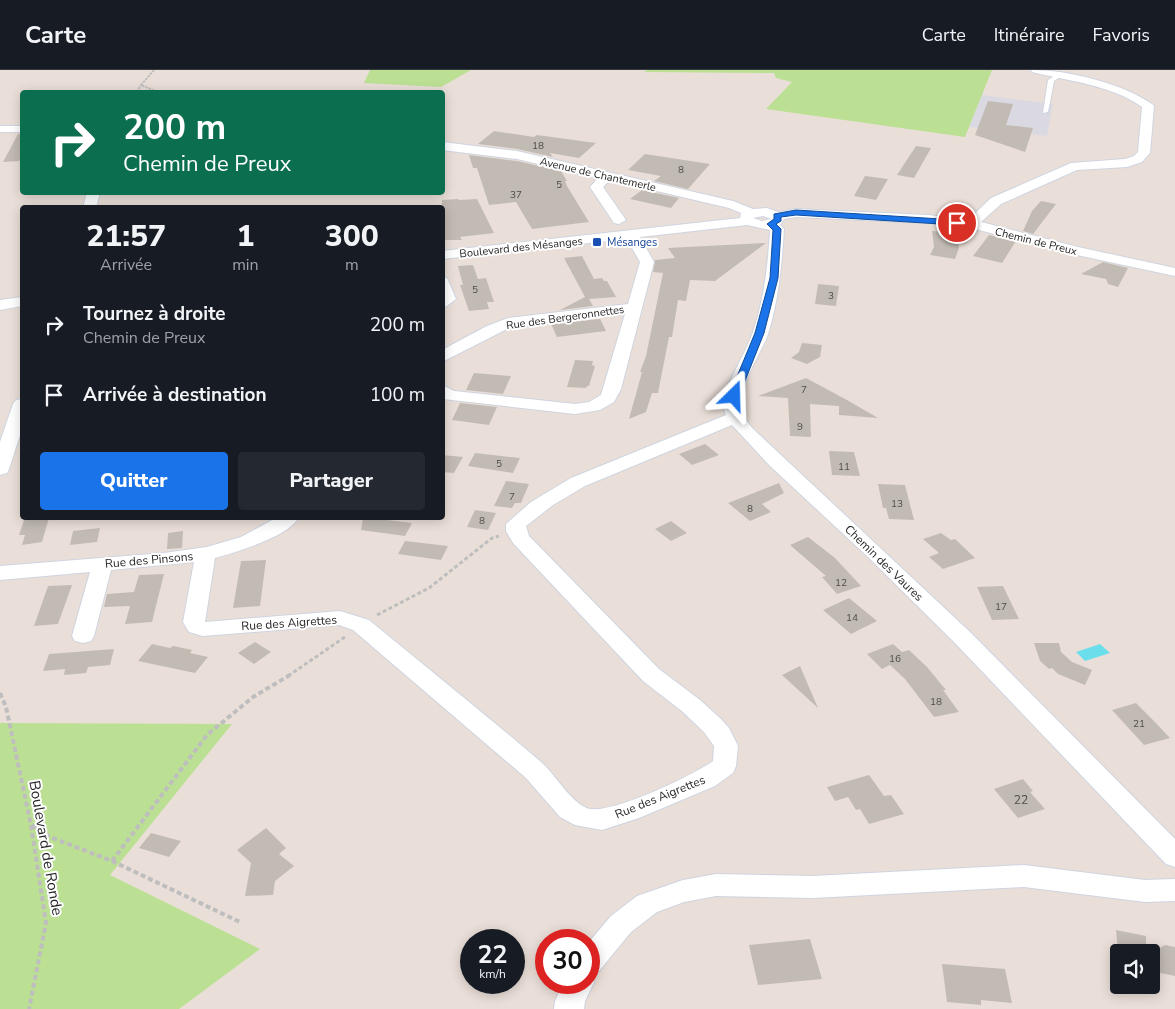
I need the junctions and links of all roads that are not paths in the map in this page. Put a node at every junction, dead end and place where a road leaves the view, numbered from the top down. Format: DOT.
graph roads {
  1 [pos="1036,70"];
  2 [pos="1058,76"];
  3 [pos="1045,112"];
  4 [pos="0,129"];
  5 [pos="20,129"];
  6 [pos="445,146"];
  7 [pos="607,176"];
  8 [pos="750,217"];
  9 [pos="619,220"];
  10 [pos="774,220"];
  11 [pos="971,224"];
  12 [pos="631,234"];
  13 [pos="445,255"];
  14 [pos="1175,272"];
  15 [pos="445,290"];
  16 [pos="445,301"];
  17 [pos="20,302"];
  18 [pos="0,305"];
  19 [pos="635,308"];
  20 [pos="445,355"];
  21 [pos="445,392"];
  22 [pos="20,410"];
  23 [pos="734,418"];
  24 [pos="0,469"];
  25 [pos="286,520"];
  26 [pos="205,555"];
  27 [pos="102,564"];
  28 [pos="0,573"];
  29 [pos="83,636"];
  30 [pos="1175,856"];
  31 [pos="1175,890"];
  32 [pos="600,949"];
  33 [pos="573,994"];
  34 [pos="569,1009"];
  1 -- 2 [label="street"];
  2 -- 3 [label="lane"];
  2 -- 11 [label="street"];
  4 -- 5 [label="street"];
  6 -- 7 [label="street, Avenue de Chantemerle"];
  7 -- 8 [label="street, Avenue de Chantemerle"];
  7 -- 9 [label="street"];
  8 -- 10 [label="street, Chemin de Preux"];
  8 -- 12 [label="street, Boulevard des Mésanges"];
  10 -- 11 [label="street, Chemin de Preux"];
  10 -- 23 [label="street"];
  11 -- 14 [label="street, Chemin de Preux"];
  12 -- 13 [label="street, Boulevard des Mésanges"];
  12 -- 19 [label="street, Rue des Bergeronnettes"];
  15 -- 16 [label="street"];
  17 -- 18 [label="street"];
  19 -- 20 [label="street, Rue des Bergeronnettes"];
  19 -- 21 [label="street, Rue des Bergeronnettes"];
  22 -- 24 [label="street"];
  23 -- 26 [label="street, Rue des Aigrettes"];
  23 -- 30 [label="street, Chemin des Vaures"];
  25 -- 26 [label="street, Rue des Pinsons"];
  26 -- 27 [label="street, Rue des Pinsons"];
  27 -- 28 [label="street, Rue des Pinsons"];
  27 -- 29 [label="street"];
  31 -- 32 [label="street"];
  33 -- 34 [label="street"];
}
